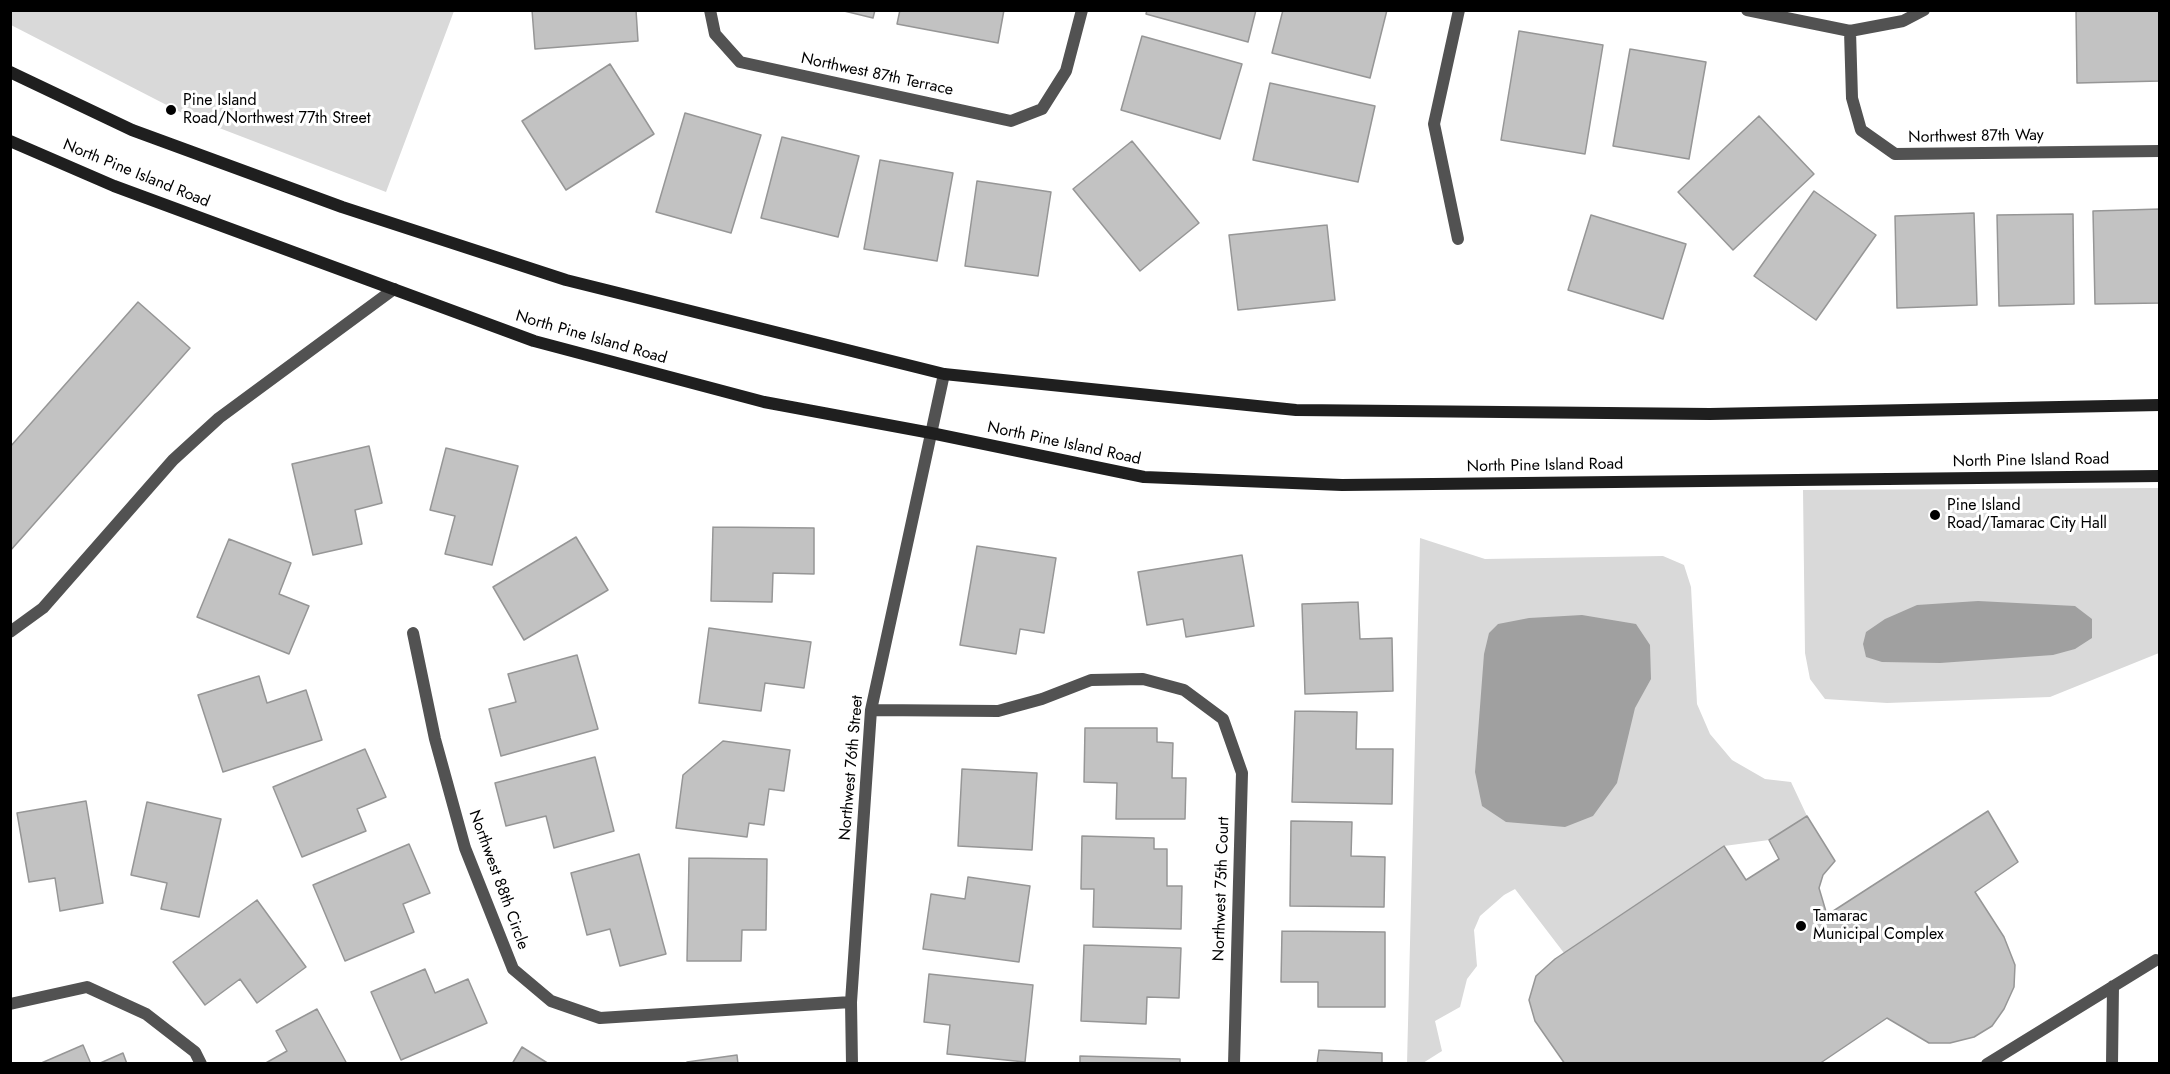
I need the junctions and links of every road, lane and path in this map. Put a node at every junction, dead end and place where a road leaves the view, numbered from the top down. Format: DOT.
graph roads {
  1 [pos="710,10"];
  2 [pos="1082,10"];
  3 [pos="1460,10"];
  4 [pos="1747,10"];
  5 [pos="1924,10"];
  6 [pos="1850,31"];
  7 [pos="10,72"];
  8 [pos="10,141"];
  9 [pos="2160,151"];
  10 [pos="1458,239"];
  11 [pos="394,289"];
  12 [pos="944,374"];
  13 [pos="2160,405"];
  14 [pos="931,433"];
  15 [pos="2160,476"];
  16 [pos="10,632"];
  17 [pos="413,633"];
  18 [pos="871,710"];
  19 [pos="2156,960"];
  20 [pos="2113,986"];
  21 [pos="851,1002"];
  22 [pos="10,1004"];
  23 [pos="201,1064"];
  24 [pos="852,1064"];
  25 [pos="1234,1064"];
  26 [pos="1987,1064"];
  27 [pos="2112,1064"];
  1 -- 2 [label="street, Northwest 87th Terrace"];
  3 -- 10 [label="street"];
  4 -- 6 [label="street"];
  5 -- 6 [label="street"];
  6 -- 9 [label="street, Northwest 87th Way"];
  7 -- 12 [label="main road"];
  8 -- 11 [label="main road, North Pine Island Road"];
  11 -- 14 [label="main road, North Pine Island Road"];
  11 -- 16 [label="street"];
  12 -- 13 [label="main road"];
  12 -- 14 [label="street, Northwest 76th Street"];
  14 -- 15 [label="main road, North Pine Island Road"];
  14 -- 18 [label="street, Northwest 76th Street"];
  17 -- 21 [label="street, Northwest 88th Circle"];
  18 -- 21 [label="street, Northwest 76th Street"];
  18 -- 25 [label="street, Northwest 75th Court"];
  19 -- 20 [label="street"];
  20 -- 26 [label="street"];
  20 -- 27 [label="street"];
  21 -- 24 [label="street, Northwest 76th Street"];
  22 -- 23 [label="street"];
}
